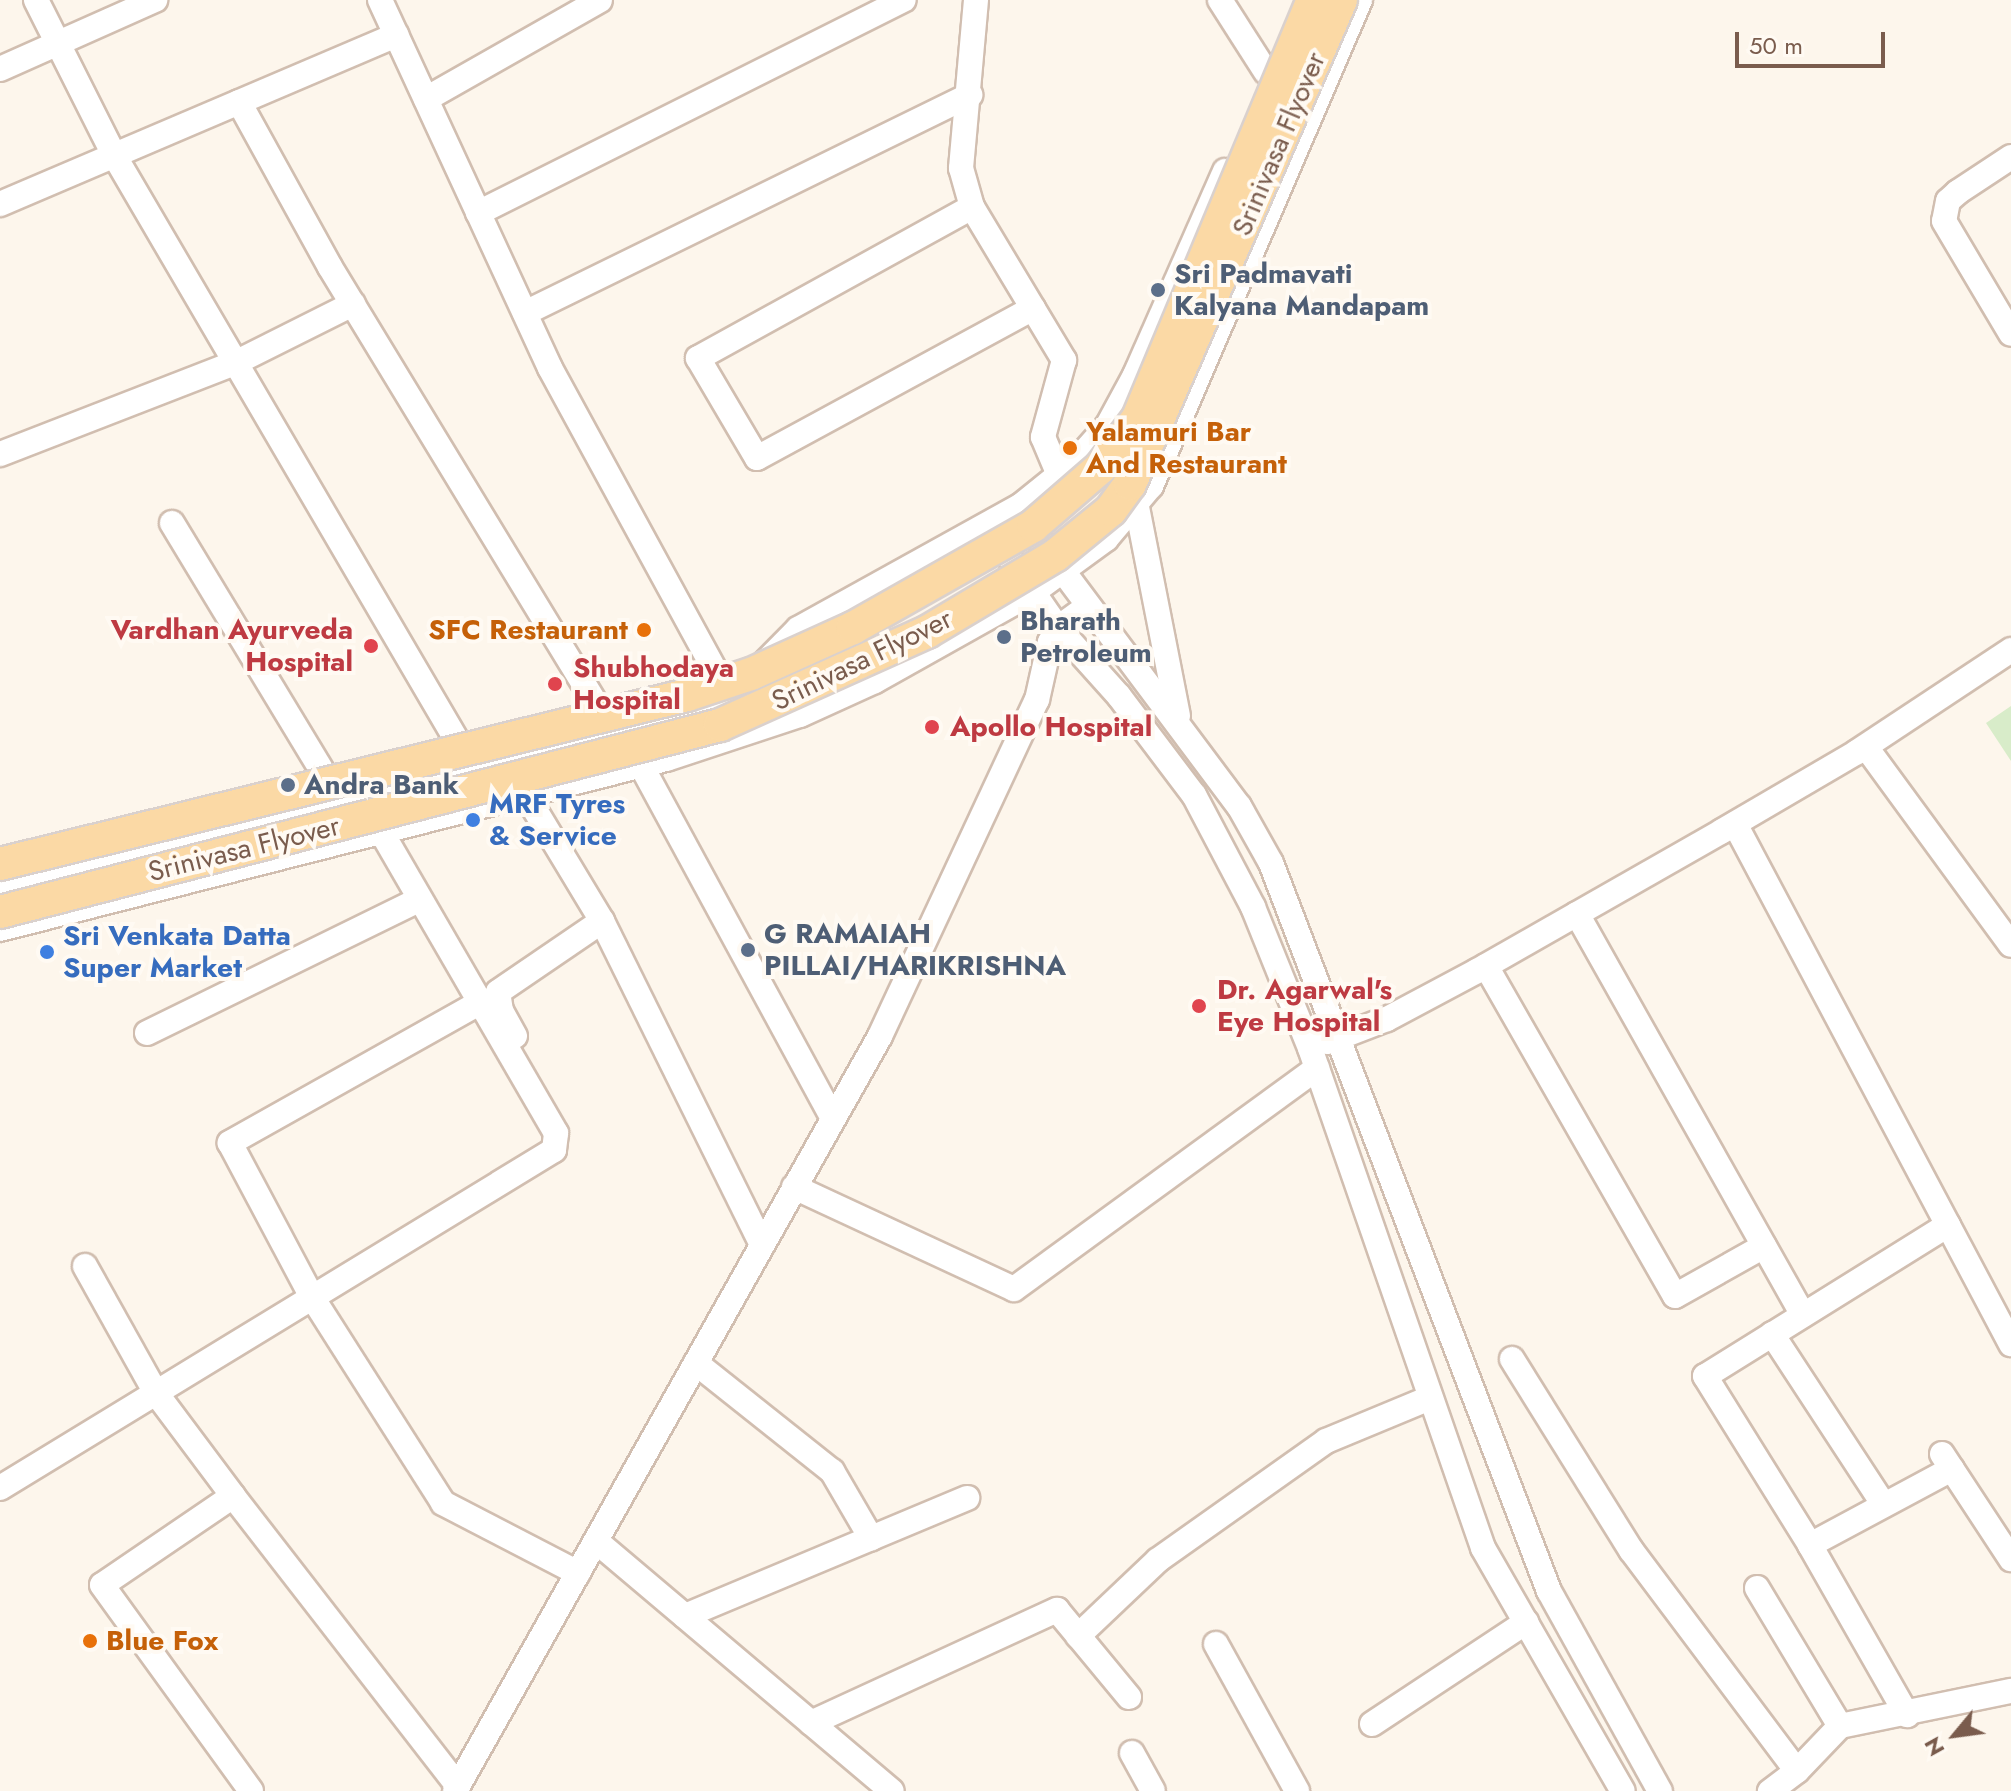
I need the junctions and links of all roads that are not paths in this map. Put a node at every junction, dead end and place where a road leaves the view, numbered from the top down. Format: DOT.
graph roads {
  1 [pos="36,0"];
  2 [pos="155,0"];
  3 [pos="380,0"];
  4 [pos="600,0"];
  5 [pos="904,0"];
  6 [pos="976,0"];
  7 [pos="1220,0"];
  8 [pos="1296,0"];
  9 [pos="1313,0"];
  10 [pos="1341,0"];
  11 [pos="1360,0"];
  12 [pos="396,35"];
  13 [pos="57,42"];
  14 [pos="0,69"];
  15 [pos="1266,72"];
  16 [pos="970,95"];
  17 [pos="426,99"];
  18 [pos="239,102"];
  19 [pos="114,155"];
  20 [pos="2011,157"];
  21 [pos="0,204"];
  22 [pos="972,207"];
  23 [pos="478,213"];
  24 [pos="353,304"];
  25 [pos="1033,308"];
  26 [pos="525,313"];
  27 [pos="2011,334"];
  28 [pos="235,363"];
  29 [pos="0,454"];
  30 [pos="1059,475"];
  31 [pos="1136,502"];
  32 [pos="1016,508"];
  33 [pos="172,523"];
  34 [pos="986,524"];
  35 [pos="1062,571"];
  36 [pos="1032,593"];
  37 [pos="1088,606"];
  38 [pos="1058,628"];
  39 [pos="2011,650"];
  40 [pos="730,698"];
  41 [pos="1180,723"];
  42 [pos="614,733"];
  43 [pos="1866,747"];
  44 [pos="641,765"];
  45 [pos="474,769"];
  46 [pos="526,795"];
  47 [pos="342,802"];
  48 [pos="1735,824"];
  49 [pos="382,833"];
  50 [pos="0,864"];
  51 [pos="0,889"];
  52 [pos="418,900"];
  53 [pos="0,912"];
  54 [pos="1577,914"];
  55 [pos="602,921"];
  56 [pos="0,929"];
  57 [pos="2011,945"];
  58 [pos="1486,966"];
  59 [pos="479,1003"];
  60 [pos="147,1033"];
  61 [pos="1341,1036"];
  62 [pos="1313,1058"];
  63 [pos="833,1118"];
  64 [pos="574,1140"];
  65 [pos="794,1187"];
  66 [pos="1948,1225"];
  67 [pos="762,1245"];
  68 [pos="1764,1246"];
  69 [pos="85,1266"];
  70 [pos="312,1297"];
  71 [pos="1803,1315"];
  72 [pos="1772,1334"];
  73 [pos="2010,1340"];
  74 [pos="1512,1359"];
  75 [pos="696,1363"];
  76 [pos="156,1393"];
  77 [pos="1430,1398"];
  78 [pos="0,1488"];
  79 [pos="233,1496"];
  80 [pos="967,1498"];
  81 [pos="1884,1505"];
  82 [pos="871,1538"];
  83 [pos="596,1541"];
  84 [pos="1810,1545"];
  85 [pos="2008,1548"];
  86 [pos="578,1573"];
  87 [pos="1757,1588"];
  88 [pos="685,1616"];
  89 [pos="1526,1622"];
  90 [pos="1078,1636"];
  91 [pos="1216,1644"];
  92 [pos="2011,1691"];
  93 [pos="1129,1697"];
  94 [pos="1907,1715"];
  95 [pos="811,1723"];
  96 [pos="1372,1724"];
  97 [pos="1840,1726"];
  98 [pos="1132,1753"];
  99 [pos="1797,1771"];
  100 [pos="456,1789"];
  101 [pos="1619,1789"];
  102 [pos="251,1791"];
  103 [pos="892,1791"];
  104 [pos="1153,1791"];
  105 [pos="1297,1791"];
  106 [pos="1660,1791"];
  107 [pos="1770,1791"];
  1 -- 13 [label="street"];
  2 -- 13 [label="street"];
  3 -- 12 [label="street"];
  4 -- 17 [label="street"];
  5 -- 23 [label="street"];
  6 -- 16 [label="street"];
  7 -- 15 [label="street"];
  8 -- 15 [label="street"];
  9 -- 50 [label="main road, Srinivasa Flyover, bridge"];
  10 -- 53 [label="main road, Srinivasa Flyover, bridge"];
  11 -- 31 [label="street"];
  12 -- 17 [label="street"];
  12 -- 18 [label="street"];
  13 -- 14 [label="street"];
  13 -- 19 [label="street"];
  15 -- 30 [label="street"];
  16 -- 22 [label="street"];
  16 -- 26 [label="street"];
  17 -- 23 [label="street"];
  18 -- 19 [label="street"];
  18 -- 24 [label="street"];
  19 -- 21 [label="street"];
  19 -- 28 [label="street"];
  20 -- 27 [label="street"];
  22 -- 25 [label="street"];
  22 -- 25 [label="street"];
  23 -- 26 [label="street"];
  24 -- 28 [label="street"];
  24 -- 42 [label="street"];
  25 -- 30 [label="street"];
  26 -- 40 [label="street"];
  28 -- 29 [label="street"];
  28 -- 45 [label="street"];
  30 -- 32 [label="street"];
  31 -- 35 [label="street"];
  31 -- 41 [label="street"];
  32 -- 34 [label="street"];
  32 -- 35 [label="street"];
  33 -- 47 [label="street"];
  34 -- 36 [label="street"];
  34 -- 40 [label="street"];
  35 -- 36 [label="street"];
  35 -- 37 [label="street"];
  36 -- 38 [label="street"];
  36 -- 44 [label="street"];
  37 -- 38 [label="street"];
  37 -- 41 [label="street"];
  38 -- 62 [label="street"];
  38 -- 63 [label="street"];
  39 -- 43 [label="street"];
  40 -- 42 [label="street"];
  41 -- 61 [label="street"];
  42 -- 45 [label="street"];
  43 -- 48 [label="street"];
  43 -- 57 [label="street"];
  44 -- 46 [label="street"];
  44 -- 63 [label="street"];
  45 -- 47 [label="street"];
  46 -- 49 [label="street"];
  46 -- 55 [label="street"];
  47 -- 51 [label="street"];
  48 -- 54 [label="street"];
  48 -- 66 [label="street"];
  49 -- 52 [label="street"];
  49 -- 56 [label="street"];
  52 -- 59 [label="street"];
  52 -- 60 [label="street"];
  54 -- 58 [label="street"];
  54 -- 68 [label="street"];
  55 -- 64 [label="street"];
  55 -- 67 [label="street"];
  58 -- 61 [label="street"];
  58 -- 68 [label="street"];
  59 -- 70 [label="street"];
  59 -- 70 [label="street"];
  61 -- 62 [label="street"];
  61 -- 106 [label="street"];
  62 -- 65 [label="street"];
  62 -- 77 [label="street"];
  63 -- 65 [label="street"];
  65 -- 67 [label="street"];
  66 -- 71 [label="street"];
  66 -- 73 [label="street"];
  67 -- 75 [label="street"];
  68 -- 71 [label="street"];
  69 -- 76 [label="street"];
  70 -- 76 [label="street"];
  70 -- 86 [label="street"];
  71 -- 72 [label="street"];
  72 -- 81 [label="street"];
  72 -- 84 [label="street"];
  74 -- 99 [label="street"];
  75 -- 82 [label="street"];
  75 -- 83 [label="street"];
  76 -- 78 [label="street"];
  76 -- 79 [label="street"];
  77 -- 89 [label="street"];
  77 -- 90 [label="street"];
  79 -- 100 [label="street"];
  79 -- 102 [label="street"];
  80 -- 82 [label="street"];
  81 -- 84 [label="street"];
  81 -- 85 [label="street"];
  82 -- 88 [label="street"];
  83 -- 86 [label="street"];
  83 -- 88 [label="street"];
  84 -- 94 [label="street"];
  86 -- 100 [label="street"];
  87 -- 97 [label="street"];
  88 -- 95 [label="street"];
  89 -- 96 [label="street"];
  89 -- 101 [label="street"];
  90 -- 93 [label="street"];
  90 -- 95 [label="street"];
  91 -- 105 [label="street"];
  92 -- 94 [label="street"];
  94 -- 97 [label="street"];
  95 -- 103 [label="street"];
  97 -- 99 [label="street"];
  98 -- 104 [label="street"];
  99 -- 107 [label="street"];
}
